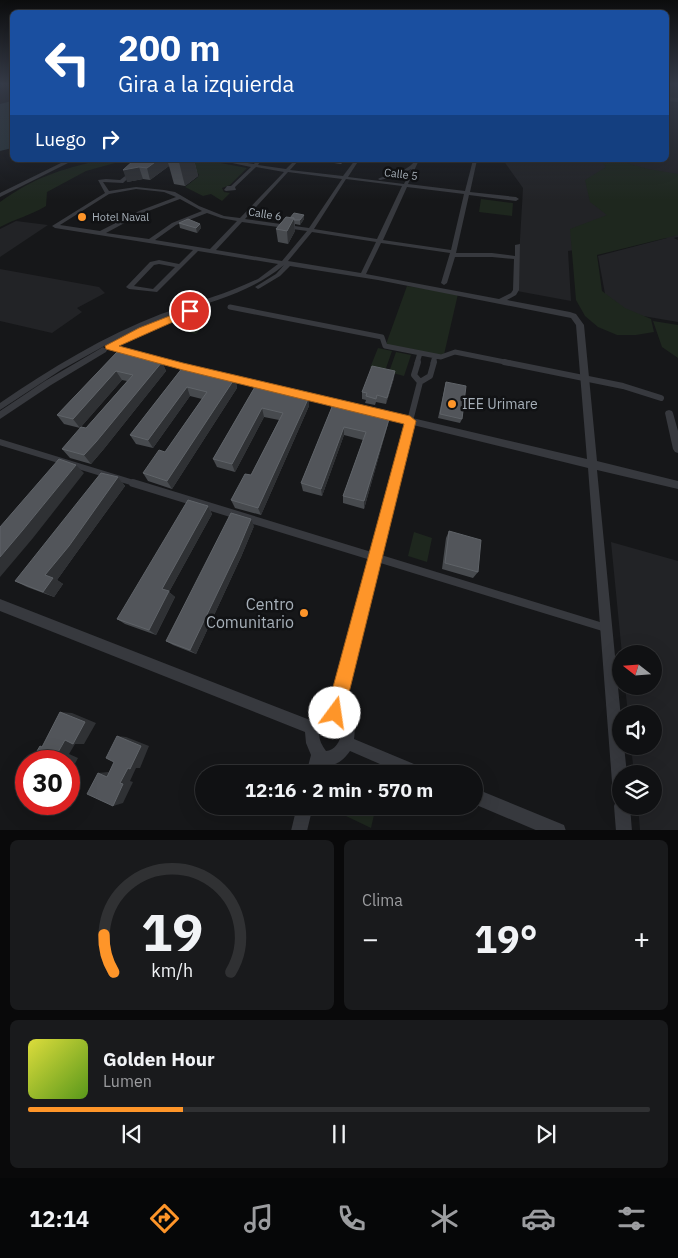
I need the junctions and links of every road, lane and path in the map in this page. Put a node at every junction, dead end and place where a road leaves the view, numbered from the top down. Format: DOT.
graph roads {
  1 [pos="67,162"];
  2 [pos="74,162"];
  3 [pos="231,162"];
  4 [pos="259,162"];
  5 [pos="264,162"];
  6 [pos="295,162"];
  7 [pos="355,162"];
  8 [pos="416,162"];
  9 [pos="475,162"];
  10 [pos="254,166"];
  11 [pos="135,169"];
  12 [pos="285,170"];
  13 [pos="44,173"];
  14 [pos="344,178"];
  15 [pos="360,180"];
  16 [pos="404,185"];
  17 [pos="232,187"];
  18 [pos="108,192"];
  19 [pos="467,193"];
  20 [pos="0,195"];
  21 [pos="180,197"];
  22 [pos="516,199"];
  23 [pos="206,211"];
  24 [pos="239,220"];
  25 [pos="308,231"];
  26 [pos="101,233"];
  27 [pos="150,241"];
  28 [pos="379,242"];
  29 [pos="518,245"];
  30 [pos="198,248"];
  31 [pos="212,251"];
  32 [pos="452,254"];
  33 [pos="517,258"];
  34 [pos="287,262"];
  35 [pos="180,266"];
  36 [pos="364,273"];
  37 [pos="444,283"];
  38 [pos="502,300"];
  39 [pos="230,307"];
  40 [pos="109,344"];
  41 [pos="420,353"];
  42 [pos="435,356"];
  43 [pos="584,379"];
  44 [pos="420,382"];
  45 [pos="661,398"];
  46 [pos="0,407"];
  47 [pos="669,413"];
  48 [pos="0,416"];
  49 [pos="410,421"];
  50 [pos="0,442"];
  51 [pos="678,449"];
  52 [pos="594,465"];
  53 [pos="678,484"];
  54 [pos="374,556"];
  55 [pos="0,606"];
  56 [pos="607,628"];
  57 [pos="335,713"];
  58 [pos="313,728"];
  59 [pos="347,743"];
  60 [pos="319,754"];
  61 [pos="316,765"];
  62 [pos="400,765"];
  63 [pos="618,765"];
  64 [pos="483,800"];
  65 [pos="303,815"];
  66 [pos="623,815"];
  67 [pos="299,830"];
  68 [pos="558,830"];
  69 [pos="624,830"];
  1 -- 13 [label="street"];
  2 -- 13 [label="street"];
  3 -- 10 [label="street, Calle 5"];
  4 -- 10 [label="street"];
  5 -- 12 [label="street"];
  6 -- 12 [label="street"];
  7 -- 14 [label="street"];
  8 -- 15 [label="street"];
  8 -- 16 [label="street"];
  9 -- 19 [label="street"];
  10 -- 12 [label="street, Calle 5"];
  10 -- 17 [label="street"];
  11 -- 18 [label="street"];
  12 -- 14 [label="street, Calle 5"];
  12 -- 24 [label="street"];
  13 -- 20 [label="street"];
  14 -- 15 [label="street, Calle 5"];
  14 -- 25 [label="street"];
  15 -- 16 [label="street, Calle 5"];
  16 -- 19 [label="street, Calle 5"];
  16 -- 28 [label="street"];
  18 -- 21 [label="street, Calle 6"];
  18 -- 26 [label="street, Calle 6"];
  19 -- 22 [label="street, Calle 5"];
  19 -- 32 [label="street"];
  21 -- 23 [label="street, Calle 6"];
  21 -- 26 [label="street"];
  23 -- 24 [label="street, Calle 6"];
  23 -- 27 [label="street"];
  24 -- 25 [label="street, Calle 6"];
  24 -- 31 [label="street"];
  25 -- 28 [label="street, Calle 6"];
  25 -- 34 [label="street"];
  26 -- 27 [label="street"];
  27 -- 30 [label="street"];
  28 -- 32 [label="street, Calle 6"];
  28 -- 36 [label="street"];
  29 -- 33 [label="street"];
  30 -- 31 [label="street"];
  30 -- 35 [label="street"];
  31 -- 34 [label="street"];
  32 -- 33 [label="street, Calle 6"];
  32 -- 37 [label="street"];
  33 -- 38 [label="street"];
  34 -- 38 [label="street"];
  34 -- 40 [label="street"];
  35 -- 35 [label="street"];
  38 -- 43 [label="street"];
  39 -- 41 [label="street"];
  40 -- 46 [label="street"];
  40 -- 48 [label="street"];
  40 -- 49 [label="street"];
  41 -- 42 [label="street"];
  41 -- 44 [label="street"];
  42 -- 43 [label="street"];
  42 -- 44 [label="street"];
  43 -- 45 [label="street"];
  43 -- 52 [label="street"];
  44 -- 49 [label="street"];
  47 -- 51 [label="street"];
  49 -- 52 [label="street"];
  49 -- 54 [label="street"];
  50 -- 54 [label="street"];
  52 -- 53 [label="street"];
  52 -- 56 [label="street"];
  54 -- 56 [label="street"];
  54 -- 57 [label="street"];
  55 -- 58 [label="street"];
  56 -- 63 [label="street"];
  57 -- 58 [label="street"];
  57 -- 59 [label="street"];
  58 -- 60 [label="street"];
  59 -- 60 [label="street"];
  59 -- 62 [label="street"];
  60 -- 61 [label="street"];
  64 -- 68 [label="street"];
  65 -- 67 [label="street"];
  66 -- 69 [label="street"];
}
